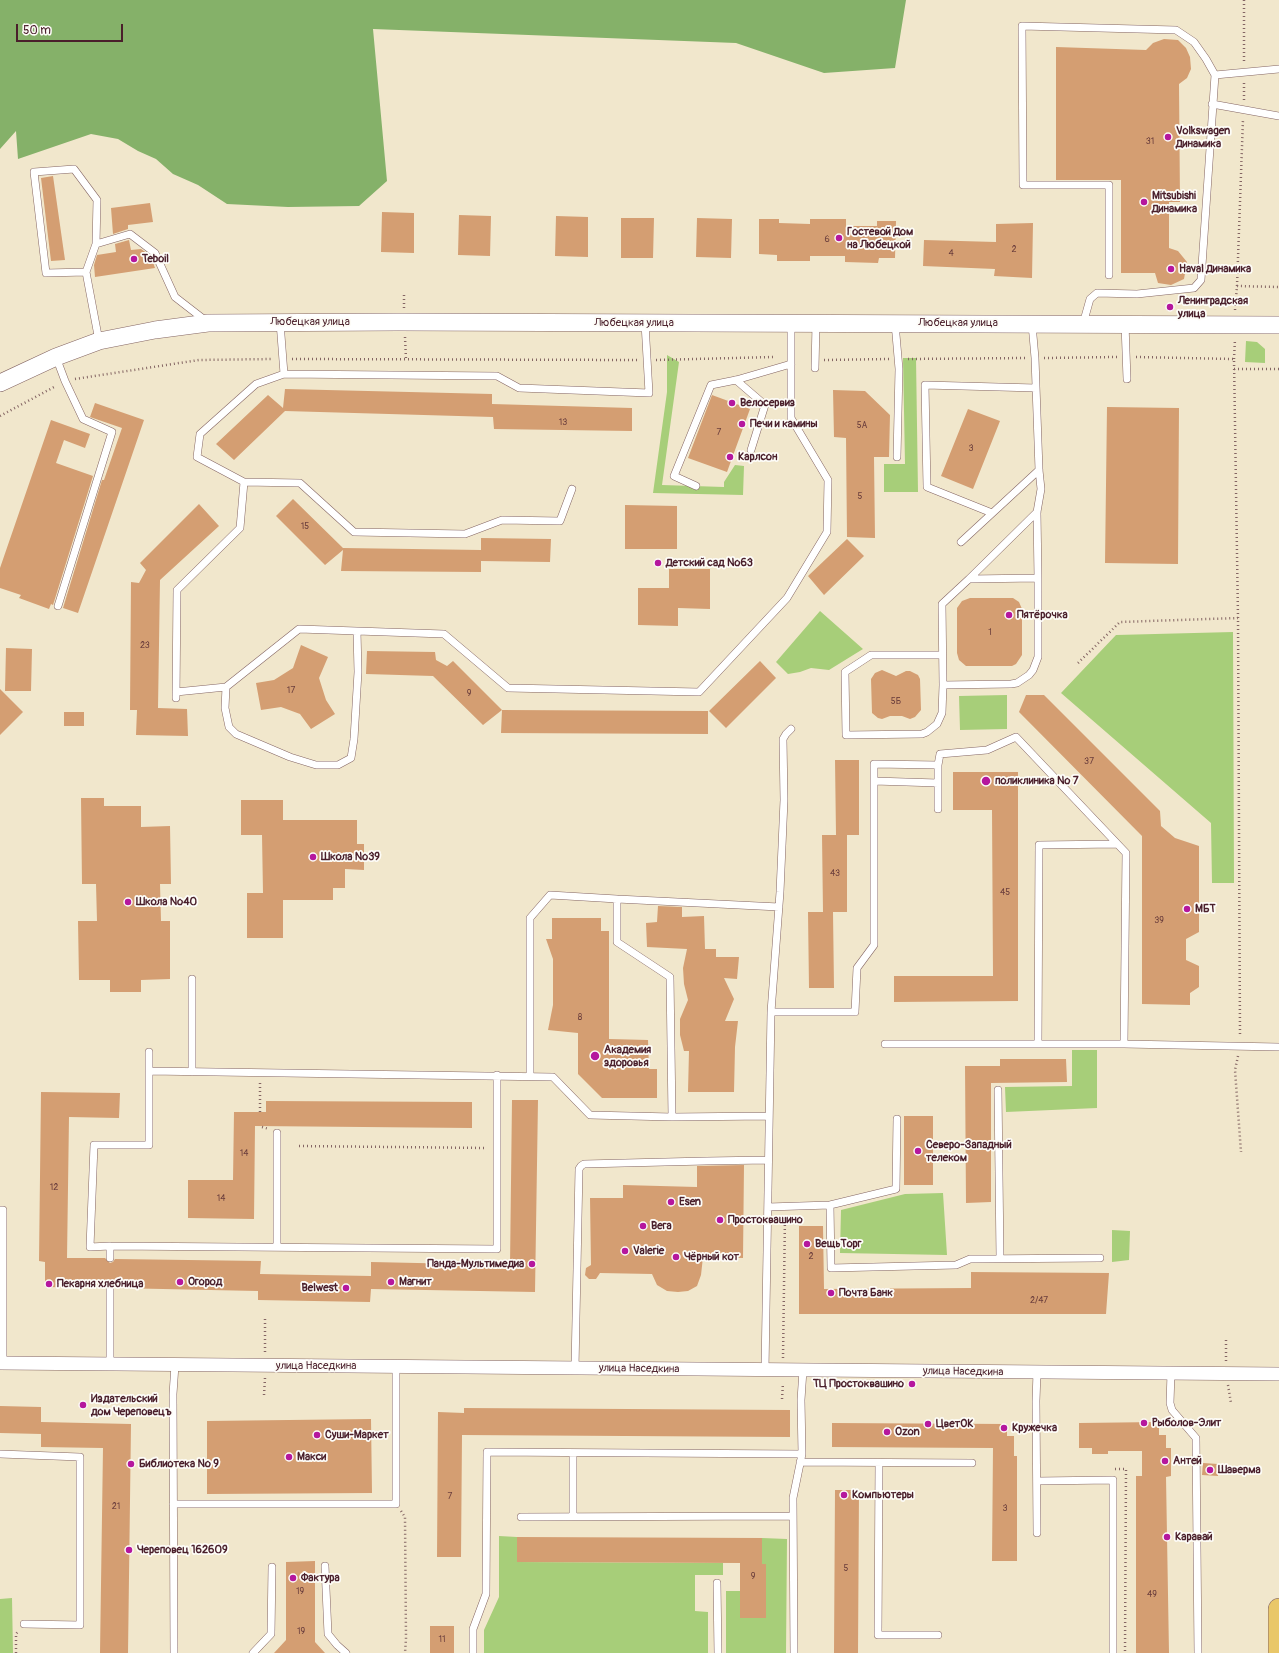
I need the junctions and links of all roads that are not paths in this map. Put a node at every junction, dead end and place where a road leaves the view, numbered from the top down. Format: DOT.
graph roads {
  1 [pos="1279,69"];
  2 [pos="1214,75"];
  3 [pos="1212,104"];
  4 [pos="1279,116"];
  5 [pos="96,244"];
  6 [pos="86,272"];
  7 [pos="1109,274"];
  8 [pos="280,322"];
  9 [pos="208,323"];
  10 [pos="645,323"];
  11 [pos="791,323"];
  12 [pos="816,323"];
  13 [pos="895,323"];
  14 [pos="1032,324"];
  15 [pos="1083,324"];
  16 [pos="1125,324"];
  17 [pos="1279,325"];
  18 [pos="99,341"];
  19 [pos="56,357"];
  20 [pos="791,364"];
  21 [pos="815,368"];
  22 [pos="284,374"];
  23 [pos="1127,379"];
  24 [pos="736,380"];
  25 [pos="0,383"];
  26 [pos="1036,388"];
  27 [pos="751,450"];
  28 [pos="897,457"];
  29 [pos="1039,470"];
  30 [pos="244,482"];
  31 [pos="696,486"];
  32 [pos="572,489"];
  33 [pos="1037,512"];
  34 [pos="992,513"];
  35 [pos="962,542"];
  36 [pos="1038,578"];
  37 [pos="969,579"];
  38 [pos="58,606"];
  39 [pos="357,631"];
  40 [pos="942,655"];
  41 [pos="943,685"];
  42 [pos="226,687"];
  43 [pos="791,729"];
  44 [pos="938,765"];
  45 [pos="874,781"];
  46 [pos="938,783"];
  47 [pos="938,809"];
  48 [pos="1117,844"];
  49 [pos="617,899"];
  50 [pos="779,907"];
  51 [pos="192,980"];
  52 [pos="771,1012"];
  53 [pos="885,1044"];
  54 [pos="1038,1044"];
  55 [pos="1124,1044"];
  56 [pos="1279,1048"];
  57 [pos="149,1052"];
  58 [pos="149,1071"];
  59 [pos="192,1072"];
  60 [pos="497,1075"];
  61 [pos="530,1076"];
  62 [pos="998,1090"];
  63 [pos="769,1116"];
  64 [pos="672,1117"];
  65 [pos="897,1119"];
  66 [pos="277,1133"];
  67 [pos="768,1160"];
  68 [pos="830,1205"];
  69 [pos="768,1207"];
  70 [pos="0,1210"];
  71 [pos="110,1246"];
  72 [pos="277,1247"];
  73 [pos="110,1258"];
  74 [pos="1000,1258"];
  75 [pos="1100,1258"];
  76 [pos="110,1288"];
  77 [pos="1,1363"];
  78 [pos="110,1364"];
  79 [pos="175,1365"];
  80 [pos="396,1366"];
  81 [pos="575,1368"];
  82 [pos="765,1370"];
  83 [pos="803,1370"];
  84 [pos="1037,1372"];
  85 [pos="1171,1373"];
  86 [pos="1279,1374"];
  87 [pos="573,1453"];
  88 [pos="0,1454"];
  89 [pos="801,1458"];
  90 [pos="879,1462"];
  91 [pos="972,1463"];
  92 [pos="1037,1481"];
  93 [pos="173,1504"];
  94 [pos="573,1516"];
  95 [pos="793,1516"];
  96 [pos="521,1517"];
  97 [pos="1037,1533"];
  98 [pos="325,1566"];
  99 [pos="272,1567"];
  100 [pos="717,1583"];
  101 [pos="1279,1609"];
  102 [pos="24,1624"];
  103 [pos="938,1635"];
  104 [pos="174,1653"];
  105 [pos="253,1653"];
  106 [pos="346,1653"];
  107 [pos="473,1653"];
  108 [pos="718,1653"];
  109 [pos="794,1653"];
  110 [pos="1113,1653"];
  111 [pos="1198,1653"];
  112 [pos="1279,1653"];
  1 -- 2 [label="lane"];
  2 -- 3 [label="lane"];
  2 -- 7 [label="lane"];
  3 -- 4 [label="lane"];
  3 -- 15 [label="lane"];
  5 -- 6 [label="lane"];
  5 -- 6 [label="lane"];
  5 -- 9 [label="lane"];
  6 -- 18 [label="lane"];
  8 -- 9 [label="street, Любецкая улица"];
  8 -- 10 [label="street, Любецкая улица"];
  8 -- 22 [label="lane"];
  9 -- 18 [label="street, Любецкая улица"];
  10 -- 11 [label="street, Любецкая улица"];
  10 -- 22 [label="lane"];
  11 -- 12 [label="street, Любецкая улица"];
  11 -- 20 [label="lane"];
  12 -- 13 [label="street, Любецкая улица"];
  12 -- 21 [label="lane"];
  13 -- 14 [label="street, Любецкая улица"];
  13 -- 28 [label="lane"];
  14 -- 15 [label="street, Любецкая улица"];
  14 -- 26 [label="lane"];
  15 -- 16 [label="street, Любецкая улица"];
  16 -- 17 [label="street, Любецкая улица"];
  16 -- 23 [label="lane"];
  18 -- 19 [label="street, Любецкая улица"];
  19 -- 25 [label="street, Любецкая улица"];
  19 -- 38 [label="lane"];
  20 -- 24 [label="lane"];
  20 -- 39 [label="lane"];
  22 -- 30 [label="lane"];
  24 -- 27 [label="lane"];
  24 -- 31 [label="lane"];
  26 -- 29 [label="lane"];
  26 -- 34 [label="lane"];
  29 -- 33 [label="lane"];
  29 -- 34 [label="lane"];
  30 -- 32 [label="lane"];
  30 -- 42 [label="lane"];
  33 -- 36 [label="lane"];
  33 -- 37 [label="lane"];
  34 -- 35 [label="lane"];
  36 -- 37 [label="lane"];
  36 -- 41 [label="lane"];
  37 -- 40 [label="lane"];
  39 -- 42 [label="lane"];
  39 -- 42 [label="lane"];
  40 -- 41 [label="lane"];
  40 -- 41 [label="lane"];
  43 -- 50 [label="lane"];
  44 -- 45 [label="lane"];
  44 -- 46 [label="lane"];
  44 -- 48 [label="lane"];
  45 -- 46 [label="lane"];
  45 -- 52 [label="lane"];
  46 -- 47 [label="lane"];
  48 -- 54 [label="lane"];
  48 -- 55 [label="lane"];
  49 -- 50 [label="lane"];
  49 -- 61 [label="lane"];
  49 -- 64 [label="lane"];
  50 -- 52 [label="lane"];
  51 -- 59 [label="lane"];
  52 -- 63 [label="lane"];
  53 -- 54 [label="lane"];
  54 -- 55 [label="lane"];
  55 -- 56 [label="lane"];
  57 -- 58 [label="lane"];
  58 -- 59 [label="lane"];
  58 -- 71 [label="lane"];
  59 -- 60 [label="lane"];
  60 -- 61 [label="lane"];
  60 -- 72 [label="lane"];
  61 -- 64 [label="lane"];
  62 -- 74 [label="lane"];
  63 -- 64 [label="lane"];
  63 -- 67 [label="lane"];
  65 -- 68 [label="lane"];
  66 -- 72 [label="lane"];
  67 -- 69 [label="lane"];
  67 -- 81 [label="lane"];
  68 -- 69 [label="lane"];
  68 -- 74 [label="lane"];
  69 -- 82 [label="lane"];
  70 -- 77 [label="lane"];
  71 -- 72 [label="lane"];
  71 -- 73 [label="lane"];
  74 -- 75 [label="lane"];
  76 -- 78 [label="lane"];
  77 -- 78 [label="street, улица Наседкина"];
  78 -- 79 [label="street, улица Наседкина"];
  79 -- 80 [label="street, улица Наседкина"];
  79 -- 93 [label="lane"];
  80 -- 81 [label="street, улица Наседкина"];
  80 -- 93 [label="lane"];
  81 -- 82 [label="street, улица Наседкина"];
  82 -- 83 [label="street, улица Наседкина"];
  83 -- 84 [label="street, улица Наседкина"];
  83 -- 89 [label="lane"];
  84 -- 85 [label="street, улица Наседкина"];
  84 -- 92 [label="lane"];
  85 -- 86 [label="street, улица Наседкина"];
  85 -- 111 [label="lane"];
  87 -- 89 [label="lane"];
  87 -- 94 [label="lane"];
  87 -- 107 [label="lane"];
  88 -- 102 [label="lane"];
  89 -- 90 [label="lane"];
  89 -- 95 [label="lane"];
  90 -- 91 [label="lane"];
  90 -- 103 [label="lane"];
  92 -- 97 [label="lane"];
  92 -- 110 [label="lane"];
  93 -- 104 [label="lane"];
  94 -- 95 [label="lane"];
  94 -- 96 [label="lane"];
  95 -- 109 [label="lane"];
  98 -- 106 [label="lane"];
  99 -- 105 [label="lane"];
  100 -- 108 [label="lane"];
  101 -- 112 [label="main road"];
}
